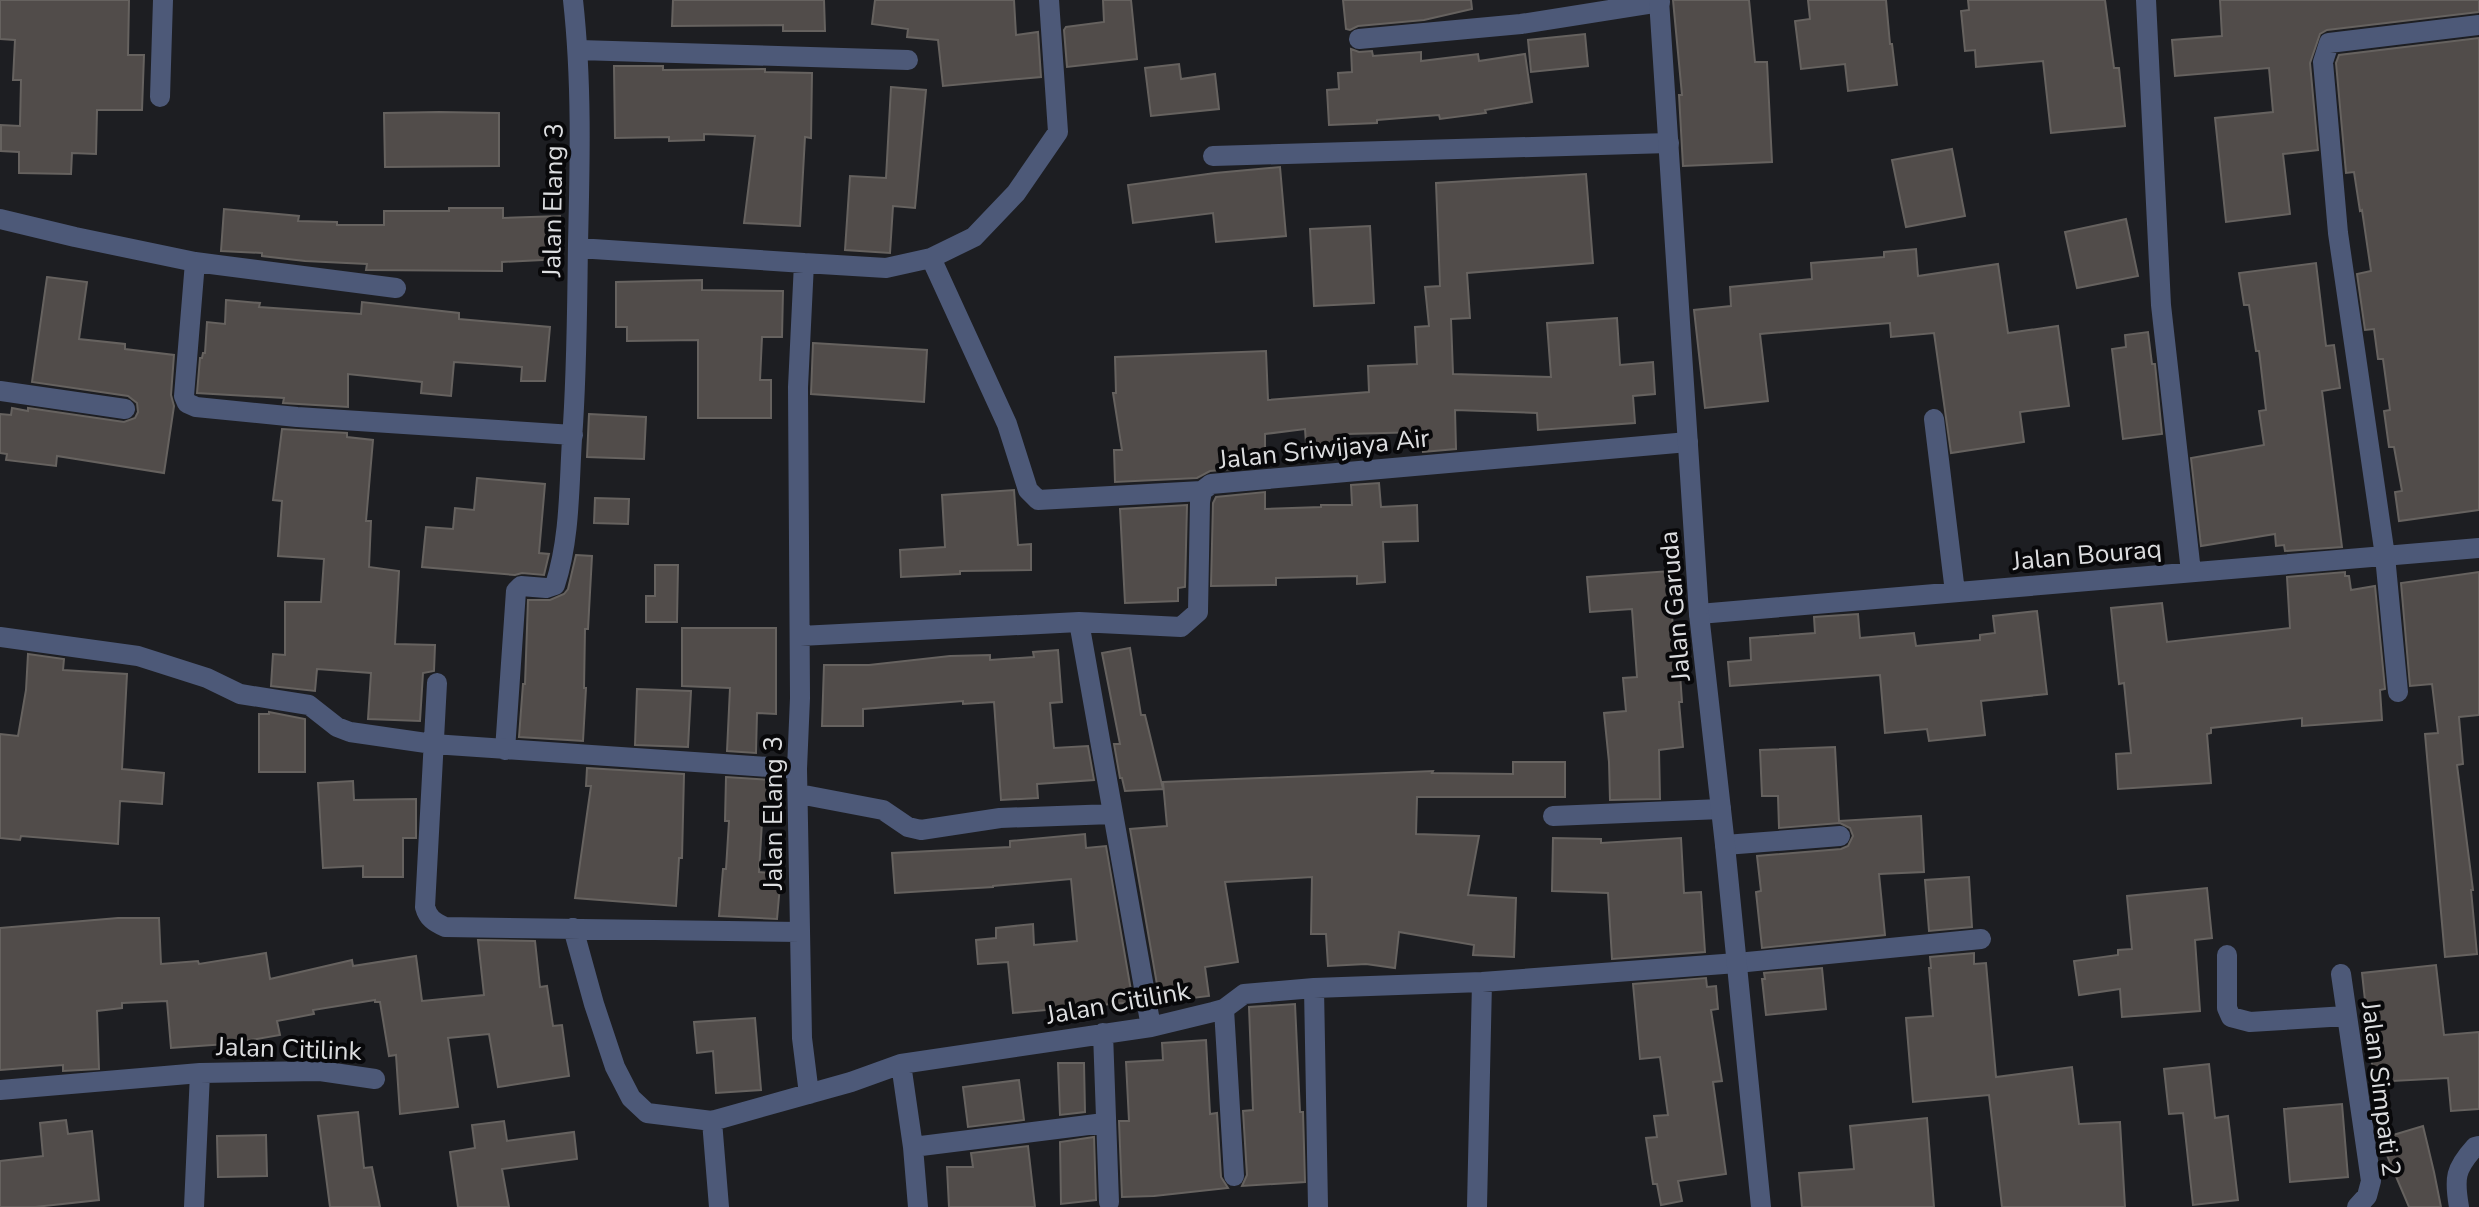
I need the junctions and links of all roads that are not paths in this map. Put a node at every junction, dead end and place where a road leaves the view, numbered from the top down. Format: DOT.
graph roads {
  1 [pos="163,0"];
  2 [pos="573,0"];
  3 [pos="1049,0"];
  4 [pos="2146,0"];
  5 [pos="1660,1"];
  6 [pos="2479,25"];
  7 [pos="1359,39"];
  8 [pos="579,50"];
  9 [pos="908,60"];
  10 [pos="160,97"];
  11 [pos="1669,143"];
  12 [pos="1213,156"];
  13 [pos="0,219"];
  14 [pos="578,248"];
  15 [pos="931,258"];
  16 [pos="195,262"];
  17 [pos="804,263"];
  18 [pos="396,288"];
  19 [pos="0,391"];
  20 [pos="125,409"];
  21 [pos="1934,419"];
  22 [pos="573,435"];
  23 [pos="1688,442"];
  24 [pos="1202,491"];
  25 [pos="2479,548"];
  26 [pos="2385,556"];
  27 [pos="2191,572"];
  28 [pos="1955,592"];
  29 [pos="1699,614"];
  30 [pos="1079,622"];
  31 [pos="800,636"];
  32 [pos="0,637"];
  33 [pos="437,683"];
  34 [pos="2398,692"];
  35 [pos="433,744"];
  36 [pos="505,750"];
  37 [pos="797,769"];
  38 [pos="799,794"];
  39 [pos="1721,809"];
  40 [pos="1113,814"];
  41 [pos="1553,816"];
  42 [pos="1840,836"];
  43 [pos="1725,845"];
  44 [pos="573,928"];
  45 [pos="800,932"];
  46 [pos="1981,939"];
  47 [pos="2227,955"];
  48 [pos="1737,963"];
  49 [pos="2341,974"];
  50 [pos="1482,982"];
  51 [pos="1314,988"];
  52 [pos="1224,1009"];
  53 [pos="2346,1016"];
  54 [pos="1151,1027"];
  55 [pos="1103,1033"];
  56 [pos="901,1064"];
  57 [pos="200,1073"];
  58 [pos="375,1079"];
  59 [pos="0,1090"];
  60 [pos="809,1094"];
  61 [pos="712,1121"];
  62 [pos="1104,1123"];
  63 [pos="913,1147"];
  64 [pos="2477,1147"];
  65 [pos="1234,1176"];
  66 [pos="1109,1202"];
  67 [pos="194,1207"];
  68 [pos="719,1207"];
  69 [pos="918,1207"];
  70 [pos="1318,1207"];
  71 [pos="1477,1207"];
  72 [pos="1761,1207"];
  73 [pos="2357,1207"];
  74 [pos="2459,1207"];
  1 -- 10 [label="street"];
  2 -- 8 [label="street, Jalan Elang 3"];
  3 -- 15 [label="street"];
  4 -- 27 [label="street"];
  5 -- 7 [label="street"];
  5 -- 11 [label="street, Jalan Garuda"];
  6 -- 26 [label="street"];
  8 -- 9 [label="street"];
  8 -- 14 [label="street, Jalan Elang 3"];
  11 -- 12 [label="street"];
  11 -- 23 [label="street, Jalan Garuda"];
  13 -- 16 [label="street"];
  14 -- 17 [label="street"];
  14 -- 22 [label="street, Jalan Elang 3"];
  15 -- 17 [label="street"];
  15 -- 24 [label="street"];
  16 -- 18 [label="street"];
  16 -- 22 [label="street"];
  17 -- 31 [label="street, Jalan Elang 3"];
  19 -- 20 [label="street"];
  21 -- 28 [label="street"];
  22 -- 36 [label="street, Jalan Elang 3"];
  23 -- 24 [label="street, Jalan Sriwijaya Air"];
  23 -- 29 [label="street, Jalan Garuda"];
  24 -- 30 [label="street, Jalan Sriwijaya Air"];
  25 -- 26 [label="street, Jalan Bouraq"];
  26 -- 27 [label="street, Jalan Bouraq"];
  26 -- 34 [label="street"];
  27 -- 28 [label="street, Jalan Bouraq"];
  28 -- 29 [label="street, Jalan Bouraq"];
  29 -- 39 [label="street, Jalan Garuda"];
  30 -- 31 [label="street, Jalan Sriwijaya Air"];
  30 -- 40 [label="street"];
  31 -- 37 [label="street, Jalan Elang 3"];
  32 -- 35 [label="street"];
  33 -- 35 [label="street"];
  35 -- 36 [label="street"];
  35 -- 44 [label="street"];
  36 -- 37 [label="street"];
  37 -- 38 [label="street, Jalan Elang 3"];
  38 -- 40 [label="street"];
  38 -- 45 [label="street, Jalan Elang 3"];
  39 -- 41 [label="street"];
  39 -- 43 [label="street, Jalan Garuda"];
  40 -- 54 [label="street"];
  42 -- 43 [label="street"];
  43 -- 48 [label="street, Jalan Garuda"];
  44 -- 45 [label="street"];
  44 -- 61 [label="street, Jalan Citilink"];
  45 -- 60 [label="street, Jalan Elang 3"];
  46 -- 48 [label="street, Jalan Citilink"];
  47 -- 53 [label="street"];
  48 -- 50 [label="street, Jalan Citilink"];
  48 -- 72 [label="street, Jalan Garuda"];
  49 -- 53 [label="street, Jalan Simpati 2"];
  50 -- 51 [label="street, Jalan Citilink"];
  50 -- 71 [label="street"];
  51 -- 52 [label="street, Jalan Citilink"];
  51 -- 70 [label="street"];
  52 -- 54 [label="street, Jalan Citilink"];
  52 -- 65 [label="street"];
  53 -- 73 [label="street, Jalan Simpati 2"];
  54 -- 55 [label="street, Jalan Citilink"];
  55 -- 56 [label="street, Jalan Citilink"];
  55 -- 62 [label="street"];
  56 -- 60 [label="street, Jalan Citilink"];
  56 -- 63 [label="street"];
  57 -- 58 [label="street, Jalan Citilink"];
  57 -- 59 [label="street, Jalan Citilink"];
  57 -- 67 [label="street"];
  60 -- 61 [label="street, Jalan Citilink"];
  61 -- 68 [label="street"];
  62 -- 63 [label="street"];
  62 -- 66 [label="street"];
  63 -- 69 [label="street"];
  64 -- 74 [label="street"];
}
